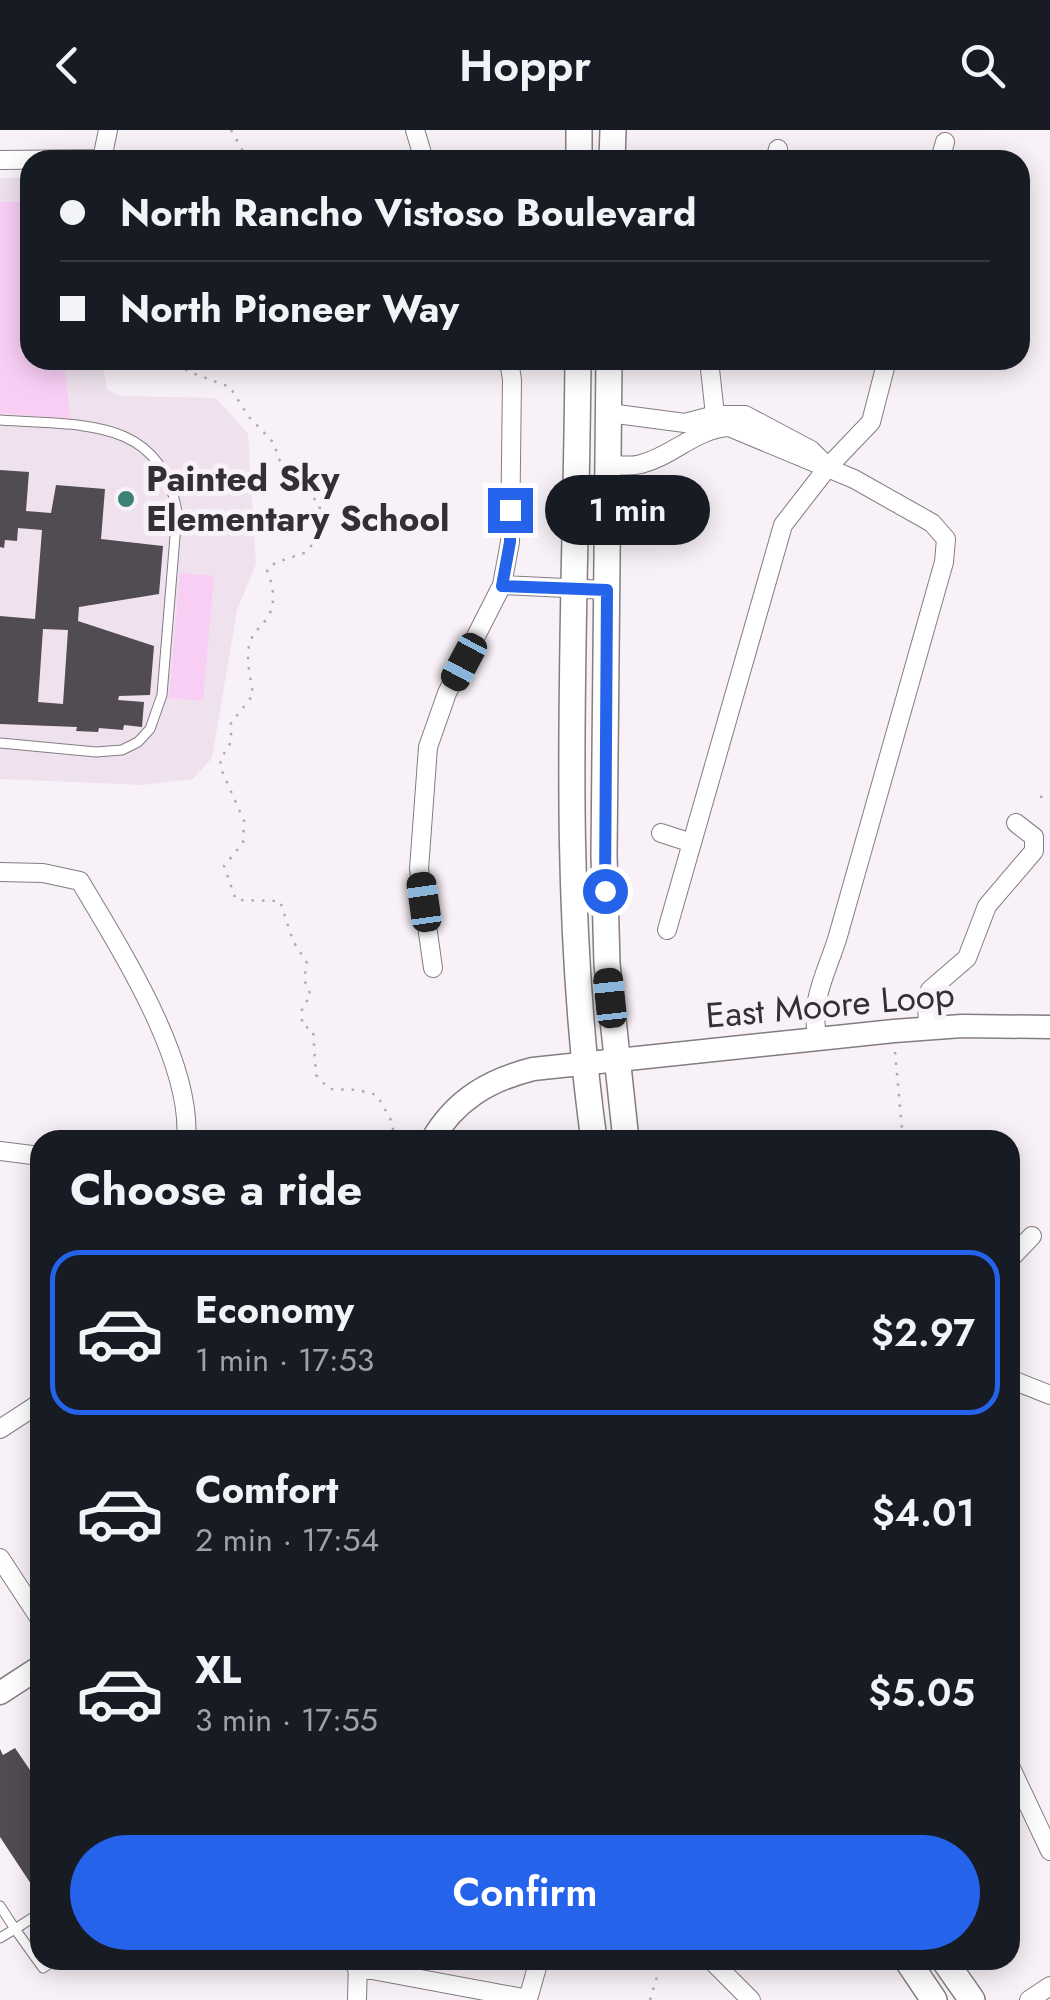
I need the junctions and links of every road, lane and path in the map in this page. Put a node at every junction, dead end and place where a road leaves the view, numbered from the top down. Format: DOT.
graph roads {
  1 [pos="186,370"];
  2 [pos="510,370"];
  3 [pos="578,370"];
  4 [pos="610,370"];
  5 [pos="709,370"];
  6 [pos="884,370"];
  7 [pos="609,413"];
  8 [pos="0,420"];
  9 [pos="716,421"];
  10 [pos="608,465"];
  11 [pos="828,467"];
  12 [pos="502,586"];
  13 [pos="574,588"];
  14 [pos="607,590"];
  15 [pos="0,743"];
  16 [pos="1050,796"];
  17 [pos="1040,797"];
  18 [pos="1016,823"];
  19 [pos="660,833"];
  20 [pos="692,844"];
  21 [pos="0,872"];
  22 [pos="668,930"];
  23 [pos="434,968"];
  24 [pos="1050,1027"];
  25 [pos="928,1028"];
  26 [pos="894,1031"];
  27 [pos="818,1039"];
  28 [pos="616,1061"];
  29 [pos="584,1064"];
  30 [pos="187,1130"];
  31 [pos="394,1130"];
  32 [pos="440,1130"];
  33 [pos="593,1130"];
  34 [pos="625,1130"];
  35 [pos="903,1130"];
  36 [pos="0,1151"];
  37 [pos="30,1155"];
  38 [pos="1032,1236"];
  39 [pos="1020,1249"];
  40 [pos="1020,1383"];
  41 [pos="1050,1395"];
  42 [pos="30,1410"];
  43 [pos="0,1429"];
  44 [pos="0,1558"];
  45 [pos="30,1603"];
  46 [pos="30,1674"];
  47 [pos="0,1693"];
  48 [pos="1020,1787"];
  49 [pos="1050,1850"];
  50 [pos="0,1906"];
  51 [pos="30,1919"];
  52 [pos="15,1929"];
  53 [pos="0,1938"];
  54 [pos="30,1950"];
  55 [pos="357,1970"];
  56 [pos="386,1970"];
  57 [pos="537,1970"];
  58 [pos="659,1970"];
  59 [pos="721,1970"];
  60 [pos="914,1970"];
  61 [pos="951,1970"];
  62 [pos="1050,1986"];
  63 [pos="528,1999"];
  64 [pos="357,2000"];
  65 [pos="650,2000"];
  66 [pos="752,2000"];
  67 [pos="934,2000"];
  68 [pos="972,2000"];
  69 [pos="1029,2000"];
  1 -- 31 [label="path"];
  2 -- 12 [label="street"];
  3 -- 13 [label="main road"];
  4 -- 7 [label="main road"];
  5 -- 9 [label="street"];
  6 -- 11 [label="street"];
  7 -- 9 [label="street"];
  7 -- 10 [label="main road"];
  8 -- 15 [label="lane"];
  9 -- 10 [label="street"];
  9 -- 11 [label="street"];
  10 -- 14 [label="main road"];
  11 -- 20 [label="street"];
  11 -- 27 [label="street"];
  12 -- 13 [label="street"];
  12 -- 23 [label="street"];
  13 -- 14 [label="street"];
  13 -- 29 [label="main road"];
  14 -- 28 [label="main road"];
  16 -- 17 [label="path"];
  18 -- 25 [label="street"];
  19 -- 20 [label="street"];
  20 -- 22 [label="street"];
  21 -- 30 [label="street"];
  24 -- 25 [label="street, East Moore Loop"];
  25 -- 26 [label="street, East Moore Loop"];
  26 -- 27 [label="street, East Moore Loop"];
  26 -- 35 [label="path"];
  27 -- 28 [label="street, East Moore Loop"];
  28 -- 29 [label="street, East Moore Loop"];
  28 -- 34 [label="main road"];
  29 -- 32 [label="street, East Moore Loop"];
  29 -- 33 [label="main road"];
  36 -- 37 [label="street"];
  38 -- 39 [label="street"];
  40 -- 41 [label="street"];
  42 -- 43 [label="street"];
  44 -- 45 [label="street"];
  46 -- 47 [label="street"];
  48 -- 49 [label="street"];
  50 -- 52 [label="lane"];
  51 -- 52 [label="lane"];
  52 -- 53 [label="lane"];
  52 -- 54 [label="lane"];
  55 -- 64 [label="street"];
  56 -- 63 [label="street"];
  57 -- 63 [label="street"];
  58 -- 65 [label="path"];
  59 -- 66 [label="street"];
  60 -- 67 [label="main road"];
  61 -- 68 [label="main road"];
  62 -- 69 [label="street"];
}
